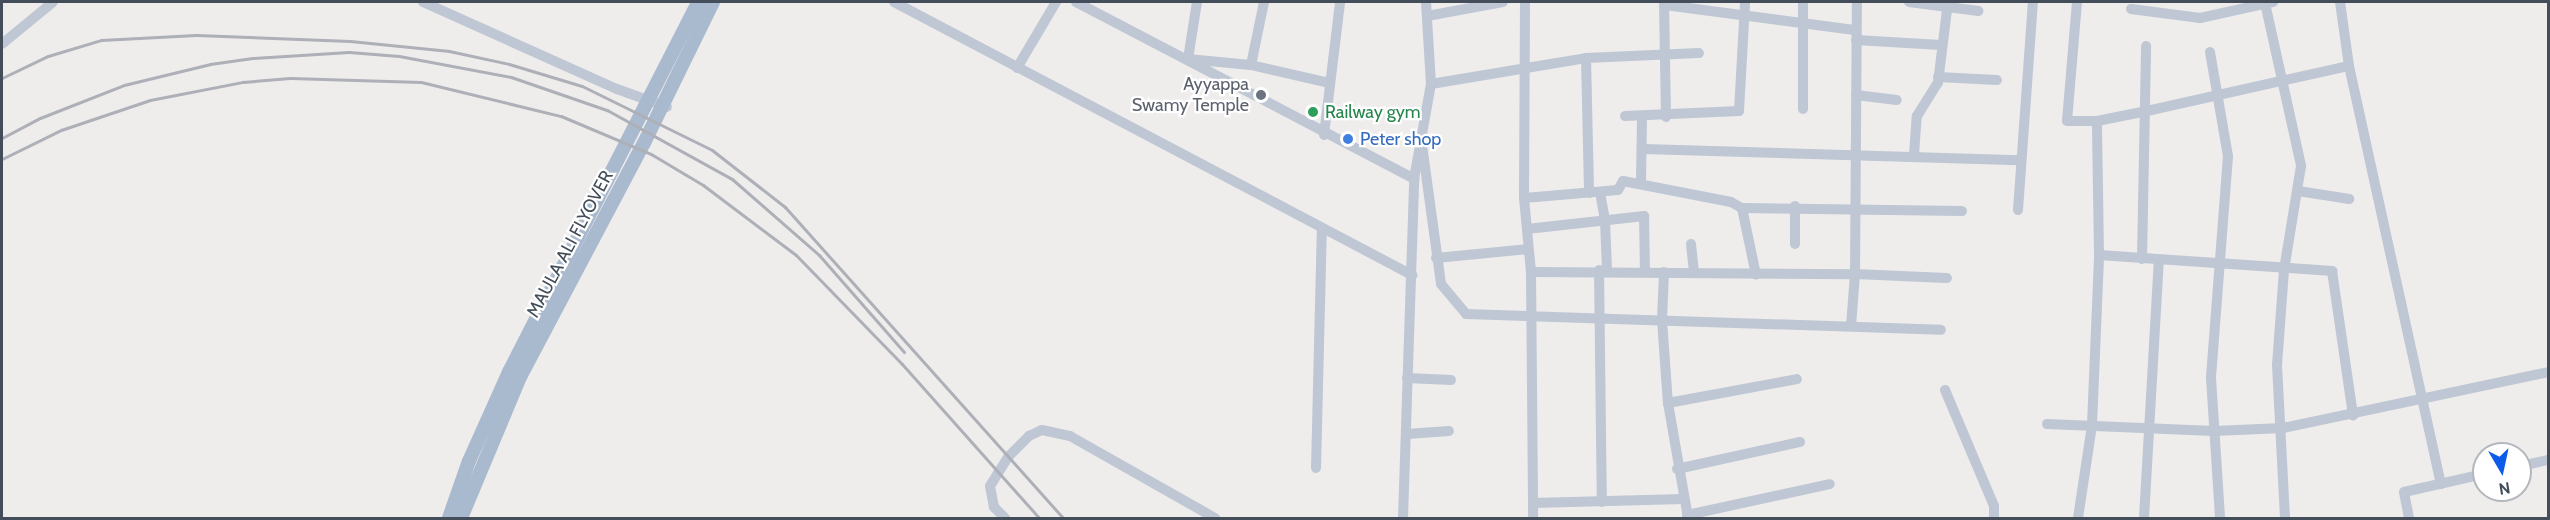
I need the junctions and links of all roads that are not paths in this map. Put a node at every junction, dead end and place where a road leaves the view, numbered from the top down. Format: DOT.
graph roads {
  1 [pos="53,2"];
  2 [pos="423,2"];
  3 [pos="698,2"];
  4 [pos="716,2"];
  5 [pos="894,2"];
  6 [pos="1056,2"];
  7 [pos="1076,2"];
  8 [pos="1197,2"];
  9 [pos="1264,2"];
  10 [pos="1340,2"];
  11 [pos="1426,2"];
  12 [pos="1503,2"];
  13 [pos="1525,2"];
  14 [pos="1744,2"];
  15 [pos="1803,2"];
  16 [pos="1857,2"];
  17 [pos="1909,2"];
  18 [pos="2033,2"];
  19 [pos="2078,2"];
  20 [pos="2269,2"];
  21 [pos="2340,2"];
  22 [pos="1664,3"];
  23 [pos="1948,4"];
  24 [pos="2131,9"];
  25 [pos="1978,11"];
  26 [pos="1745,14"];
  27 [pos="1427,16"];
  28 [pos="1802,24"];
  29 [pos="1856,35"];
  30 [pos="2,44"];
  31 [pos="1941,45"];
  32 [pos="2146,46"];
  33 [pos="2210,52"];
  34 [pos="1666,53"];
  35 [pos="1699,53"];
  36 [pos="1586,58"];
  37 [pos="1188,59"];
  38 [pos="1251,65"];
  39 [pos="2349,66"];
  40 [pos="1017,68"];
  41 [pos="1525,68"];
  42 [pos="1938,77"];
  43 [pos="2284,78"];
  44 [pos="1997,80"];
  45 [pos="1329,83"];
  46 [pos="1431,84"];
  47 [pos="2218,94"];
  48 [pos="1856,95"];
  49 [pos="1897,100"];
  50 [pos="1803,109"];
  51 [pos="2147,111"];
  52 [pos="1625,116"];
  53 [pos="1642,116"];
  54 [pos="1666,117"];
  55 [pos="2097,121"];
  56 [pos="1324,135"];
  57 [pos="1422,145"];
  58 [pos="1643,149"];
  59 [pos="1856,155"];
  60 [pos="1914,155"];
  61 [pos="2019,160"];
  62 [pos="1414,179"];
  63 [pos="1641,182"];
  64 [pos="2298,191"];
  65 [pos="1594,193"];
  66 [pos="1524,198"];
  67 [pos="2349,199"];
  68 [pos="1796,206"];
  69 [pos="1856,207"];
  70 [pos="1747,208"];
  71 [pos="2018,210"];
  72 [pos="1962,211"];
  73 [pos="1605,220"];
  74 [pos="1322,229"];
  75 [pos="1527,229"];
  76 [pos="1691,244"];
  77 [pos="1795,244"];
  78 [pos="1527,249"];
  79 [pos="2099,255"];
  80 [pos="1436,258"];
  81 [pos="2142,259"];
  82 [pos="2159,259"];
  83 [pos="2220,264"];
  84 [pos="1603,270"];
  85 [pos="2284,270"];
  86 [pos="1531,272"];
  87 [pos="1645,272"];
  88 [pos="1664,272"];
  89 [pos="1694,273"];
  90 [pos="1855,274"];
  91 [pos="1412,275"];
  92 [pos="1762,275"];
  93 [pos="1947,278"];
  94 [pos="1530,316"];
  95 [pos="1598,318"];
  96 [pos="1662,320"];
  97 [pos="1851,326"];
  98 [pos="1941,330"];
  99 [pos="2548,372"];
  100 [pos="1407,378"];
  101 [pos="1797,379"];
  102 [pos="1451,380"];
  103 [pos="1946,390"];
  104 [pos="2424,398"];
  105 [pos="1668,403"];
  106 [pos="2353,415"];
  107 [pos="2047,424"];
  108 [pos="2092,425"];
  109 [pos="2283,428"];
  110 [pos="2152,429"];
  111 [pos="2214,430"];
  112 [pos="1449,431"];
  113 [pos="1407,434"];
  114 [pos="1800,442"];
  115 [pos="2548,460"];
  116 [pos="2532,463"];
  117 [pos="1316,468"];
  118 [pos="1677,469"];
  119 [pos="2472,477"];
  120 [pos="468,482"];
  121 [pos="1830,484"];
  122 [pos="2441,484"];
  123 [pos="1683,499"];
  124 [pos="1602,502"];
  125 [pos="1533,503"];
  126 [pos="460,510"];
  127 [pos="1687,517"];
  128 [pos="448,519"];
  129 [pos="1005,519"];
  130 [pos="1215,519"];
  131 [pos="1403,519"];
  132 [pos="1533,519"];
  133 [pos="1994,519"];
  134 [pos="2079,519"];
  135 [pos="2144,519"];
  136 [pos="2220,519"];
  137 [pos="2285,519"];
  138 [pos="2409,519"];
  1 -- 30 [label="street"];
  2 -- 4 [label="street"];
  3 -- 120 [label="main road, MAULA ALI FLYOVER"];
  4 -- 120 [label="main road, MAULA ALI FLYOVER"];
  5 -- 40 [label="street"];
  6 -- 40 [label="street"];
  7 -- 37 [label="street"];
  8 -- 37 [label="street"];
  9 -- 38 [label="street"];
  10 -- 45 [label="street"];
  11 -- 27 [label="street"];
  12 -- 27 [label="street"];
  13 -- 41 [label="street"];
  14 -- 26 [label="street"];
  15 -- 28 [label="street"];
  16 -- 29 [label="street"];
  17 -- 23 [label="street"];
  18 -- 61 [label="street"];
  19 -- 55 [label="street"];
  20 -- 24 [label="street"];
  20 -- 43 [label="street"];
  21 -- 39 [label="street"];
  22 -- 26 [label="street"];
  22 -- 34 [label="street"];
  23 -- 25 [label="street"];
  23 -- 31 [label="street"];
  26 -- 28 [label="street"];
  26 -- 54 [label="street"];
  27 -- 46 [label="street"];
  28 -- 29 [label="street"];
  28 -- 50 [label="street"];
  29 -- 31 [label="street"];
  29 -- 48 [label="street"];
  31 -- 42 [label="street"];
  32 -- 51 [label="street"];
  33 -- 47 [label="street"];
  34 -- 35 [label="street"];
  34 -- 36 [label="street"];
  34 -- 54 [label="street"];
  36 -- 41 [label="street"];
  36 -- 65 [label="street"];
  37 -- 38 [label="street"];
  37 -- 56 [label="street"];
  38 -- 45 [label="street"];
  39 -- 43 [label="street"];
  39 -- 104 [label="street"];
  40 -- 74 [label="street"];
  41 -- 46 [label="street"];
  41 -- 66 [label="street"];
  42 -- 44 [label="street"];
  42 -- 60 [label="street"];
  43 -- 47 [label="street"];
  43 -- 64 [label="street"];
  45 -- 56 [label="street"];
  46 -- 57 [label="street"];
  47 -- 51 [label="street"];
  47 -- 83 [label="street"];
  48 -- 49 [label="street"];
  48 -- 59 [label="street"];
  51 -- 55 [label="street"];
  51 -- 81 [label="street"];
  52 -- 53 [label="street"];
  53 -- 54 [label="street"];
  53 -- 58 [label="street"];
  55 -- 79 [label="street"];
  56 -- 62 [label="street"];
  57 -- 62 [label="street"];
  57 -- 80 [label="street"];
  58 -- 59 [label="street"];
  58 -- 63 [label="street"];
  59 -- 60 [label="street"];
  59 -- 69 [label="street"];
  60 -- 61 [label="street"];
  61 -- 71 [label="street"];
  62 -- 91 [label="street"];
  63 -- 65 [label="street"];
  63 -- 70 [label="street"];
  64 -- 67 [label="street"];
  64 -- 85 [label="street"];
  65 -- 66 [label="street"];
  65 -- 73 [label="street"];
  66 -- 75 [label="street"];
  68 -- 69 [label="street"];
  68 -- 70 [label="street"];
  68 -- 77 [label="street"];
  69 -- 72 [label="street"];
  69 -- 90 [label="street"];
  70 -- 92 [label="street"];
  73 -- 75 [label="street"];
  73 -- 84 [label="street"];
  73 -- 87 [label="street"];
  74 -- 91 [label="street"];
  74 -- 117 [label="street"];
  75 -- 78 [label="street"];
  76 -- 89 [label="street"];
  78 -- 80 [label="street"];
  78 -- 86 [label="street"];
  79 -- 81 [label="street"];
  79 -- 108 [label="street"];
  80 -- 94 [label="street"];
  81 -- 82 [label="street"];
  82 -- 83 [label="street"];
  82 -- 110 [label="street"];
  83 -- 85 [label="street"];
  83 -- 111 [label="street"];
  84 -- 86 [label="street"];
  84 -- 87 [label="street"];
  84 -- 95 [label="street"];
  85 -- 106 [label="street"];
  85 -- 109 [label="street"];
  86 -- 94 [label="street"];
  87 -- 88 [label="street"];
  88 -- 89 [label="street"];
  88 -- 96 [label="street"];
  89 -- 92 [label="street"];
  90 -- 92 [label="street"];
  90 -- 93 [label="street"];
  90 -- 97 [label="street"];
  91 -- 100 [label="street"];
  94 -- 95 [label="street"];
  94 -- 125 [label="street"];
  95 -- 96 [label="street"];
  95 -- 124 [label="street"];
  96 -- 97 [label="street"];
  96 -- 105 [label="street"];
  97 -- 98 [label="street"];
  99 -- 104 [label="street"];
  100 -- 102 [label="street"];
  100 -- 113 [label="street"];
  101 -- 105 [label="street"];
  103 -- 133 [label="street"];
  104 -- 106 [label="street"];
  104 -- 122 [label="street"];
  105 -- 118 [label="street"];
  106 -- 109 [label="street"];
  107 -- 108 [label="street"];
  108 -- 110 [label="street"];
  108 -- 134 [label="street"];
  109 -- 111 [label="street"];
  109 -- 137 [label="street"];
  110 -- 111 [label="street"];
  110 -- 135 [label="street"];
  111 -- 136 [label="street"];
  112 -- 113 [label="street"];
  113 -- 131 [label="street"];
  114 -- 118 [label="street"];
  115 -- 116 [label="street"];
  118 -- 123 [label="street"];
  119 -- 122 [label="street"];
  120 -- 126 [label="main road, MAULA ALI FLYOVER"];
  121 -- 127 [label="street"];
  122 -- 138 [label="street"];
  123 -- 124 [label="street"];
  123 -- 127 [label="street"];
  124 -- 125 [label="street"];
  125 -- 132 [label="street"];
  126 -- 128 [label="main road, MAULA ALI FLYOVER"];
  129 -- 130 [label="street"];
}
